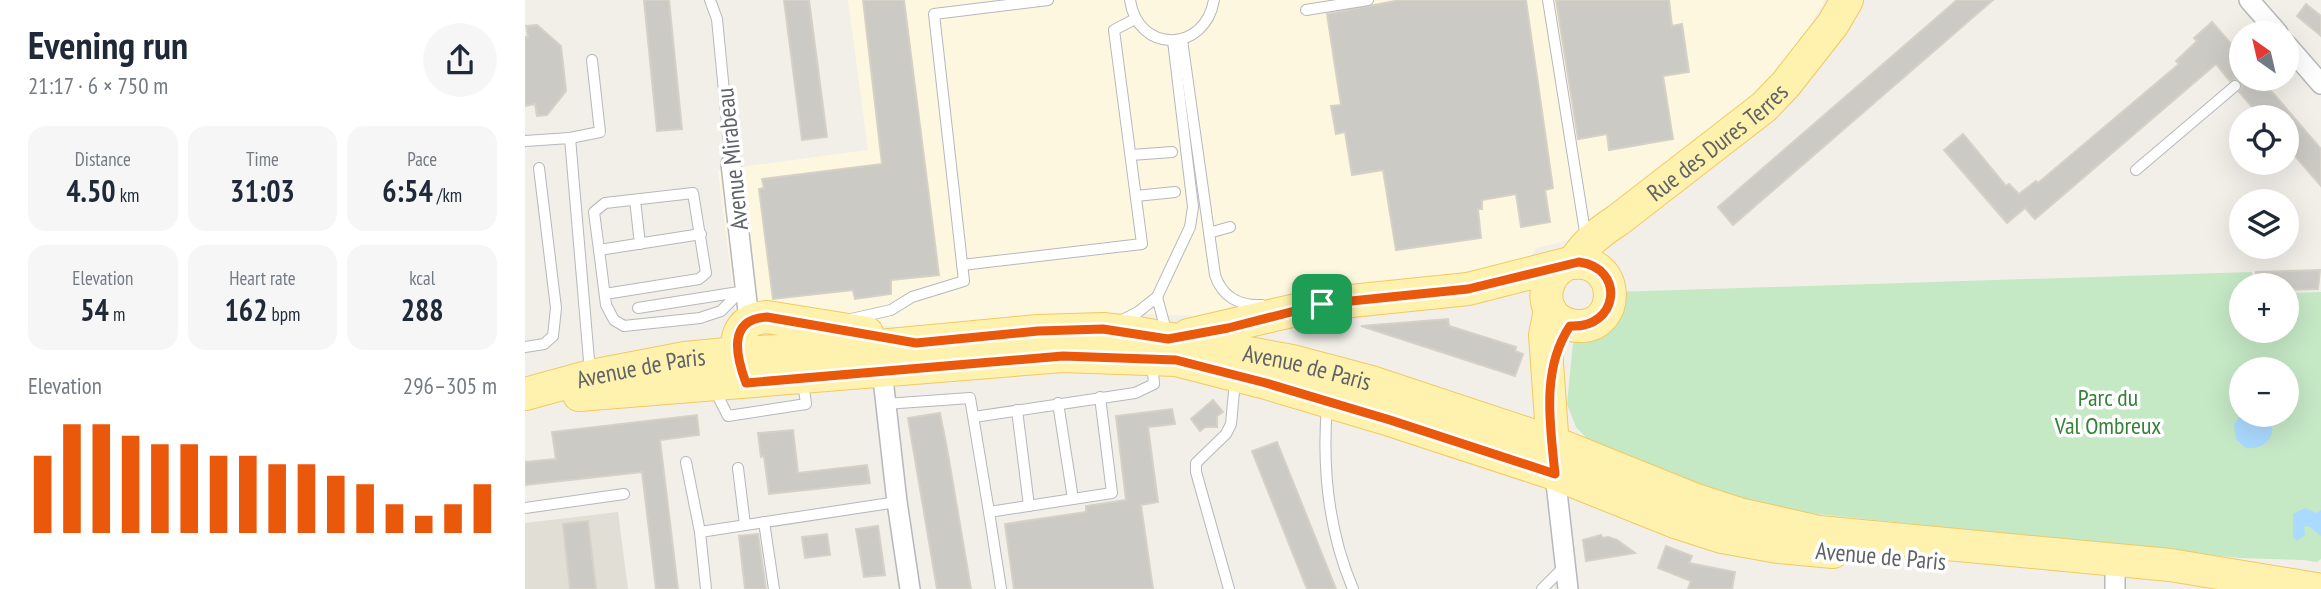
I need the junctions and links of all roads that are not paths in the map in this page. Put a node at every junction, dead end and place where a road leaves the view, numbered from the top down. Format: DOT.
graph roads {
  1 [pos="710,0"];
  2 [pos="1048,0"];
  3 [pos="1130,0"];
  4 [pos="1214,0"];
  5 [pos="1368,0"];
  6 [pos="1548,0"];
  7 [pos="1830,0"];
  8 [pos="1847,0"];
  9 [pos="2255,2"];
  10 [pos="1305,10"];
  11 [pos="1135,19"];
  12 [pos="2269,21"];
  13 [pos="1177,40"];
  14 [pos="1807,56"];
  15 [pos="2299,59"];
  16 [pos="592,60"];
  17 [pos="2321,84"];
  18 [pos="2229,91"];
  19 [pos="570,138"];
  20 [pos="525,141"];
  21 [pos="1172,152"];
  22 [pos="1131,155"];
  23 [pos="731,164"];
  24 [pos="539,168"];
  25 [pos="2136,170"];
  26 [pos="1175,192"];
  27 [pos="1136,196"];
  28 [pos="635,200"];
  29 [pos="1230,227"];
  30 [pos="1209,233"];
  31 [pos="701,234"];
  32 [pos="640,244"];
  33 [pos="599,250"];
  34 [pos="1581,260"];
  35 [pos="962,265"];
  36 [pos="605,294"];
  37 [pos="1157,297"];
  38 [pos="1322,304"];
  39 [pos="638,308"];
  40 [pos="1560,318"];
  41 [pos="819,326"];
  42 [pos="743,329"];
  43 [pos="1103,329"];
  44 [pos="916,343"];
  45 [pos="525,347"];
  46 [pos="1165,353"];
  47 [pos="880,359"];
  48 [pos="708,371"];
  49 [pos="1235,374"];
  50 [pos="591,376"];
  51 [pos="802,379"];
  52 [pos="1266,383"];
  53 [pos="525,396"];
  54 [pos="1100,397"];
  55 [pos="1327,401"];
  56 [pos="1058,403"];
  57 [pos="885,404"];
  58 [pos="1017,410"];
  59 [pos="974,416"];
  60 [pos="1552,442"];
  61 [pos="687,462"];
  62 [pos="738,468"];
  63 [pos="1555,474"];
  64 [pos="624,494"];
  65 [pos="1073,499"];
  66 [pos="1696,500"];
  67 [pos="897,502"];
  68 [pos="1029,506"];
  69 [pos="525,508"];
  70 [pos="989,512"];
  71 [pos="764,522"];
  72 [pos="745,525"];
  73 [pos="700,532"];
  74 [pos="1565,566"];
  75 [pos="2115,583"];
  76 [pos="706,589"];
  77 [pos="774,589"];
  78 [pos="910,589"];
  79 [pos="1001,589"];
  80 [pos="1229,589"];
  81 [pos="1353,589"];
  82 [pos="1542,589"];
  83 [pos="1568,589"];
  84 [pos="2218,589"];
  85 [pos="2316,589"];
  1 -- 23 [label="lane, Avenue Mirabeau"];
  2 -- 35 [label="lane"];
  3 -- 11 [label="lane"];
  4 -- 13 [label="lane"];
  5 -- 10 [label="lane"];
  6 -- 34 [label="lane"];
  7 -- 14 [label="main road, Rue des Dures Terres"];
  8 -- 14 [label="main road, Rue des Dures Terres"];
  9 -- 12 [label="street"];
  11 -- 13 [label="lane"];
  11 -- 22 [label="lane"];
  13 -- 30 [label="lane"];
  13 -- 37 [label="lane"];
  14 -- 34 [label="main road, Rue des Dures Terres"];
  15 -- 17 [label="street"];
  16 -- 19 [label="lane"];
  18 -- 25 [label="lane"];
  19 -- 20 [label="lane"];
  19 -- 50 [label="lane"];
  21 -- 22 [label="lane"];
  22 -- 27 [label="lane"];
  23 -- 42 [label="street, Avenue Mirabeau"];
  24 -- 45 [label="lane"];
  26 -- 27 [label="lane"];
  27 -- 35 [label="lane"];
  28 -- 31 [label="lane"];
  28 -- 32 [label="lane"];
  28 -- 33 [label="lane"];
  29 -- 30 [label="lane"];
  30 -- 38 [label="lane"];
  31 -- 32 [label="lane"];
  31 -- 36 [label="lane"];
  32 -- 33 [label="lane"];
  33 -- 36 [label="lane"];
  34 -- 38 [label="main road"];
  34 -- 40 [label="main road"];
  34 -- 40 [label="main road"];
  35 -- 41 [label="lane"];
  36 -- 42 [label="lane"];
  37 -- 43 [label="lane"];
  37 -- 46 [label="lane"];
  38 -- 46 [label="main road"];
  39 -- 42 [label="lane"];
  40 -- 60 [label="main road"];
  41 -- 42 [label="main road"];
  41 -- 44 [label="main road"];
  42 -- 47 [label="main road, Avenue de Paris"];
  42 -- 48 [label="main road, Avenue de Paris"];
  42 -- 51 [label="main road, Avenue de Paris"];
  43 -- 44 [label="main road, Avenue de Paris"];
  43 -- 46 [label="main road, Avenue de Paris"];
  44 -- 47 [label="main road, Avenue de Paris"];
  46 -- 47 [label="main road, Avenue de Paris"];
  46 -- 49 [label="main road, Avenue de Paris"];
  46 -- 54 [label="lane"];
  46 -- 60 [label="main road, Avenue de Paris"];
  47 -- 51 [label="main road, Avenue de Paris"];
  47 -- 57 [label="street"];
  48 -- 50 [label="main road, Avenue de Paris"];
  48 -- 51 [label="lane"];
  48 -- 53 [label="main road, Avenue de Paris"];
  49 -- 52 [label="main road, Avenue de Paris"];
  49 -- 80 [label="lane"];
  50 -- 53 [label="main road, Avenue de Paris"];
  52 -- 55 [label="main road, Avenue de Paris"];
  52 -- 60 [label="main road"];
  54 -- 56 [label="lane"];
  54 -- 65 [label="lane"];
  55 -- 63 [label="main road, Avenue de Paris"];
  55 -- 81 [label="lane"];
  56 -- 58 [label="lane"];
  56 -- 65 [label="lane"];
  57 -- 59 [label="lane"];
  57 -- 67 [label="street"];
  58 -- 59 [label="lane"];
  58 -- 68 [label="lane"];
  59 -- 70 [label="lane"];
  60 -- 63 [label="main road"];
  60 -- 66 [label="main road, Avenue de Paris"];
  61 -- 73 [label="lane"];
  62 -- 72 [label="lane"];
  63 -- 66 [label="street, Avenue de Paris"];
  63 -- 74 [label="street"];
  63 -- 75 [label="main road, Avenue de Paris"];
  64 -- 69 [label="lane"];
  65 -- 68 [label="lane"];
  66 -- 85 [label="main road, Avenue de Paris"];
  67 -- 71 [label="lane"];
  67 -- 78 [label="street"];
  68 -- 70 [label="lane"];
  70 -- 79 [label="lane"];
  71 -- 72 [label="lane"];
  71 -- 77 [label="lane"];
  72 -- 73 [label="lane"];
  73 -- 76 [label="lane"];
  74 -- 82 [label="lane"];
  74 -- 83 [label="street"];
  75 -- 84 [label="main road, Avenue de Paris"];
}
